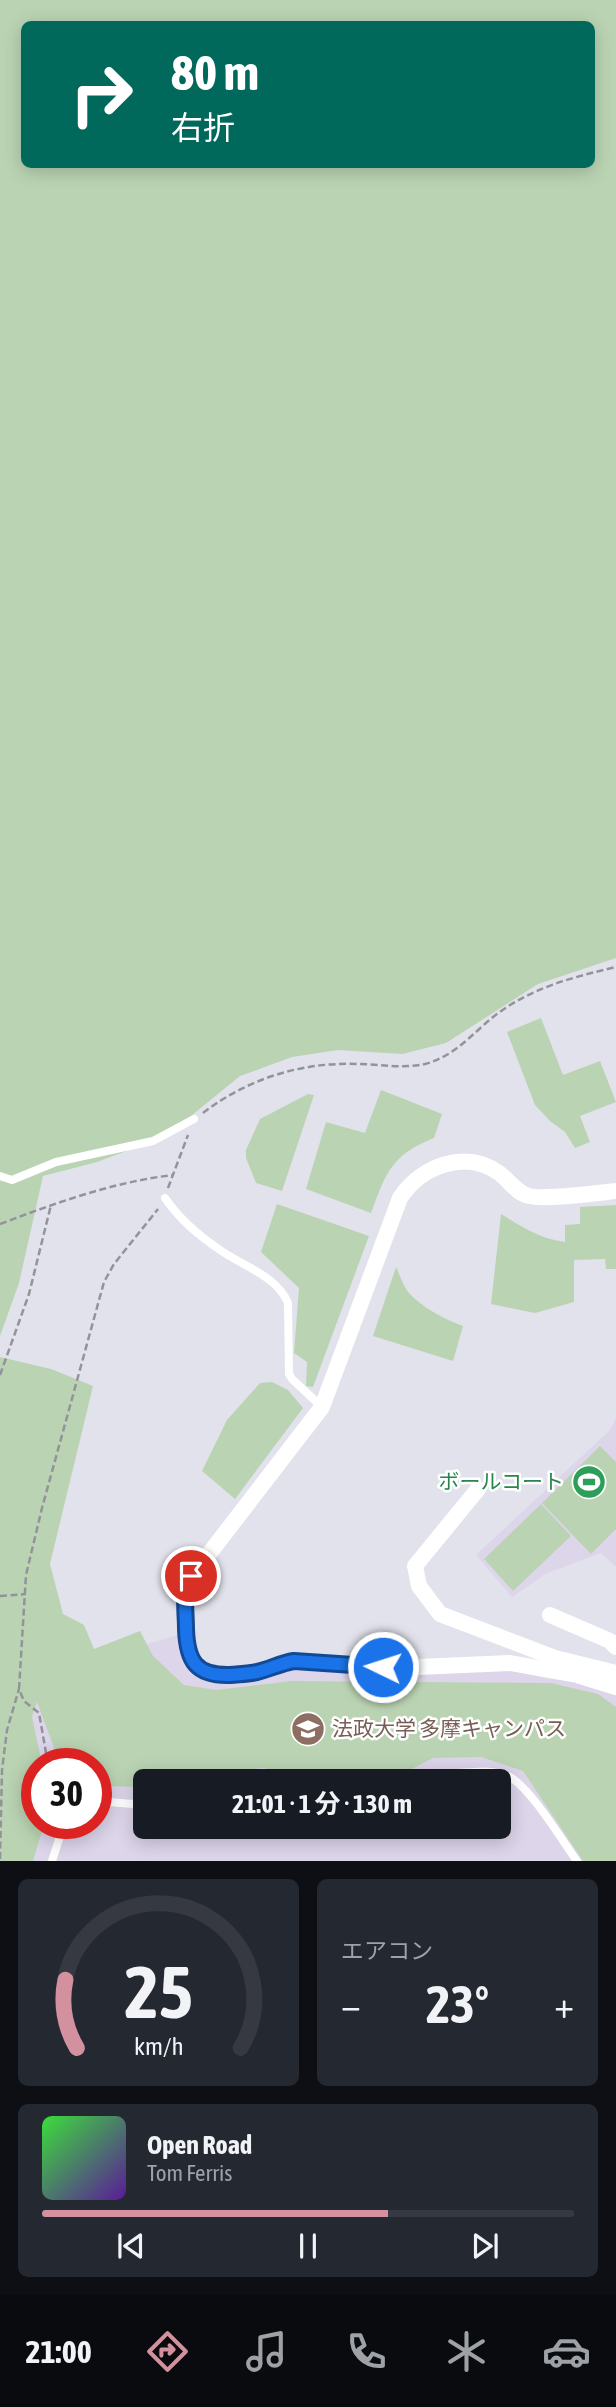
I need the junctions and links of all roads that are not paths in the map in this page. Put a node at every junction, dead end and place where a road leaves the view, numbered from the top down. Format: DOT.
graph roads {
  1 [pos="194,1119"];
  2 [pos="0,1176"];
  3 [pos="616,1191"];
  4 [pos="165,1198"];
  5 [pos="322,1407"];
  6 [pos="478,1489"];
  7 [pos="550,1615"];
  8 [pos="616,1647"];
  9 [pos="553,1665"];
  10 [pos="616,1673"];
  11 [pos="616,1687"];
  12 [pos="511,1778"];
  13 [pos="112,1802"];
  14 [pos="133,1804"];
  15 [pos="59,1839"];
  16 [pos="52,1861"];
  17 [pos="577,1861"];
  1 -- 2 [label="lane"];
  3 -- 5 [label="street"];
  4 -- 5 [label="lane"];
  5 -- 9 [label="street"];
  6 -- 9 [label="street"];
  7 -- 8 [label="street"];
  9 -- 10 [label="street"];
  9 -- 11 [label="street"];
  12 -- 17 [label="lane"];
  13 -- 14 [label="lane"];
  15 -- 16 [label="lane"];
}
